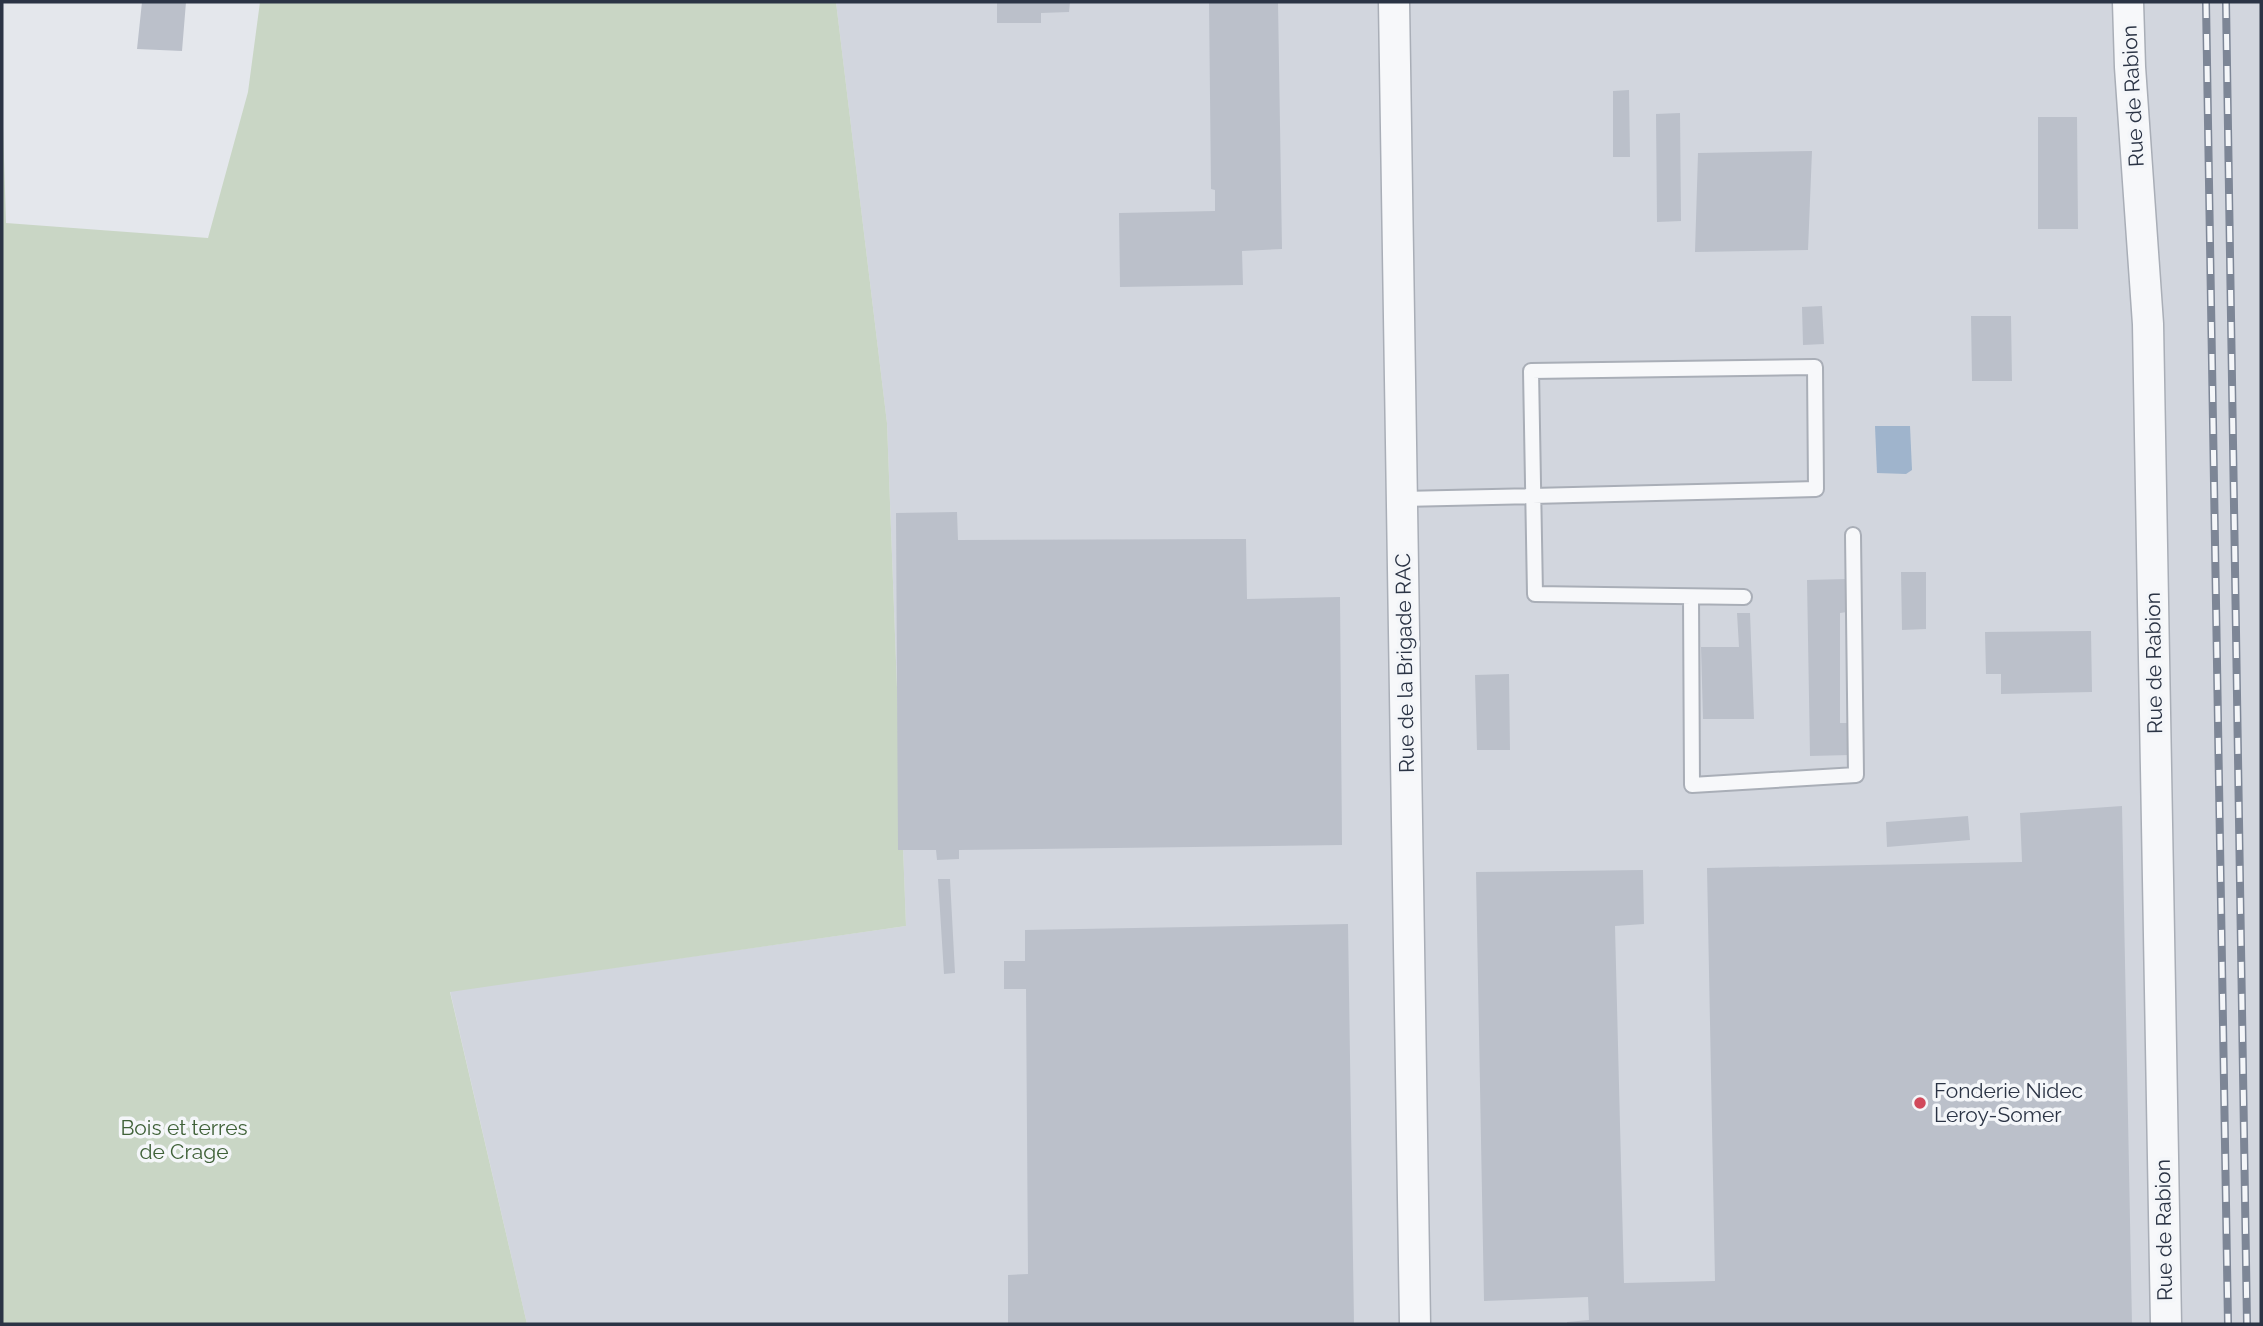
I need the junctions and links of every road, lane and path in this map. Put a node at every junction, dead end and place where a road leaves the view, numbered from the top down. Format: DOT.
graph roads {
  1 [pos="1394,2"];
  2 [pos="2128,2"];
  3 [pos="1532,496"];
  4 [pos="1402,499"];
  5 [pos="1853,535"];
  6 [pos="1691,597"];
  7 [pos="1744,597"];
  8 [pos="1415,1324"];
  9 [pos="2166,1324"];
  1 -- 4 [label="street, Rue de la Brigade RAC"];
  2 -- 9 [label="street, Rue de Rabion"];
  3 -- 3 [label="lane"];
  3 -- 4 [label="lane"];
  3 -- 6 [label="lane"];
  4 -- 8 [label="street, Rue de la Brigade RAC"];
  5 -- 6 [label="lane"];
  6 -- 7 [label="lane"];
}
